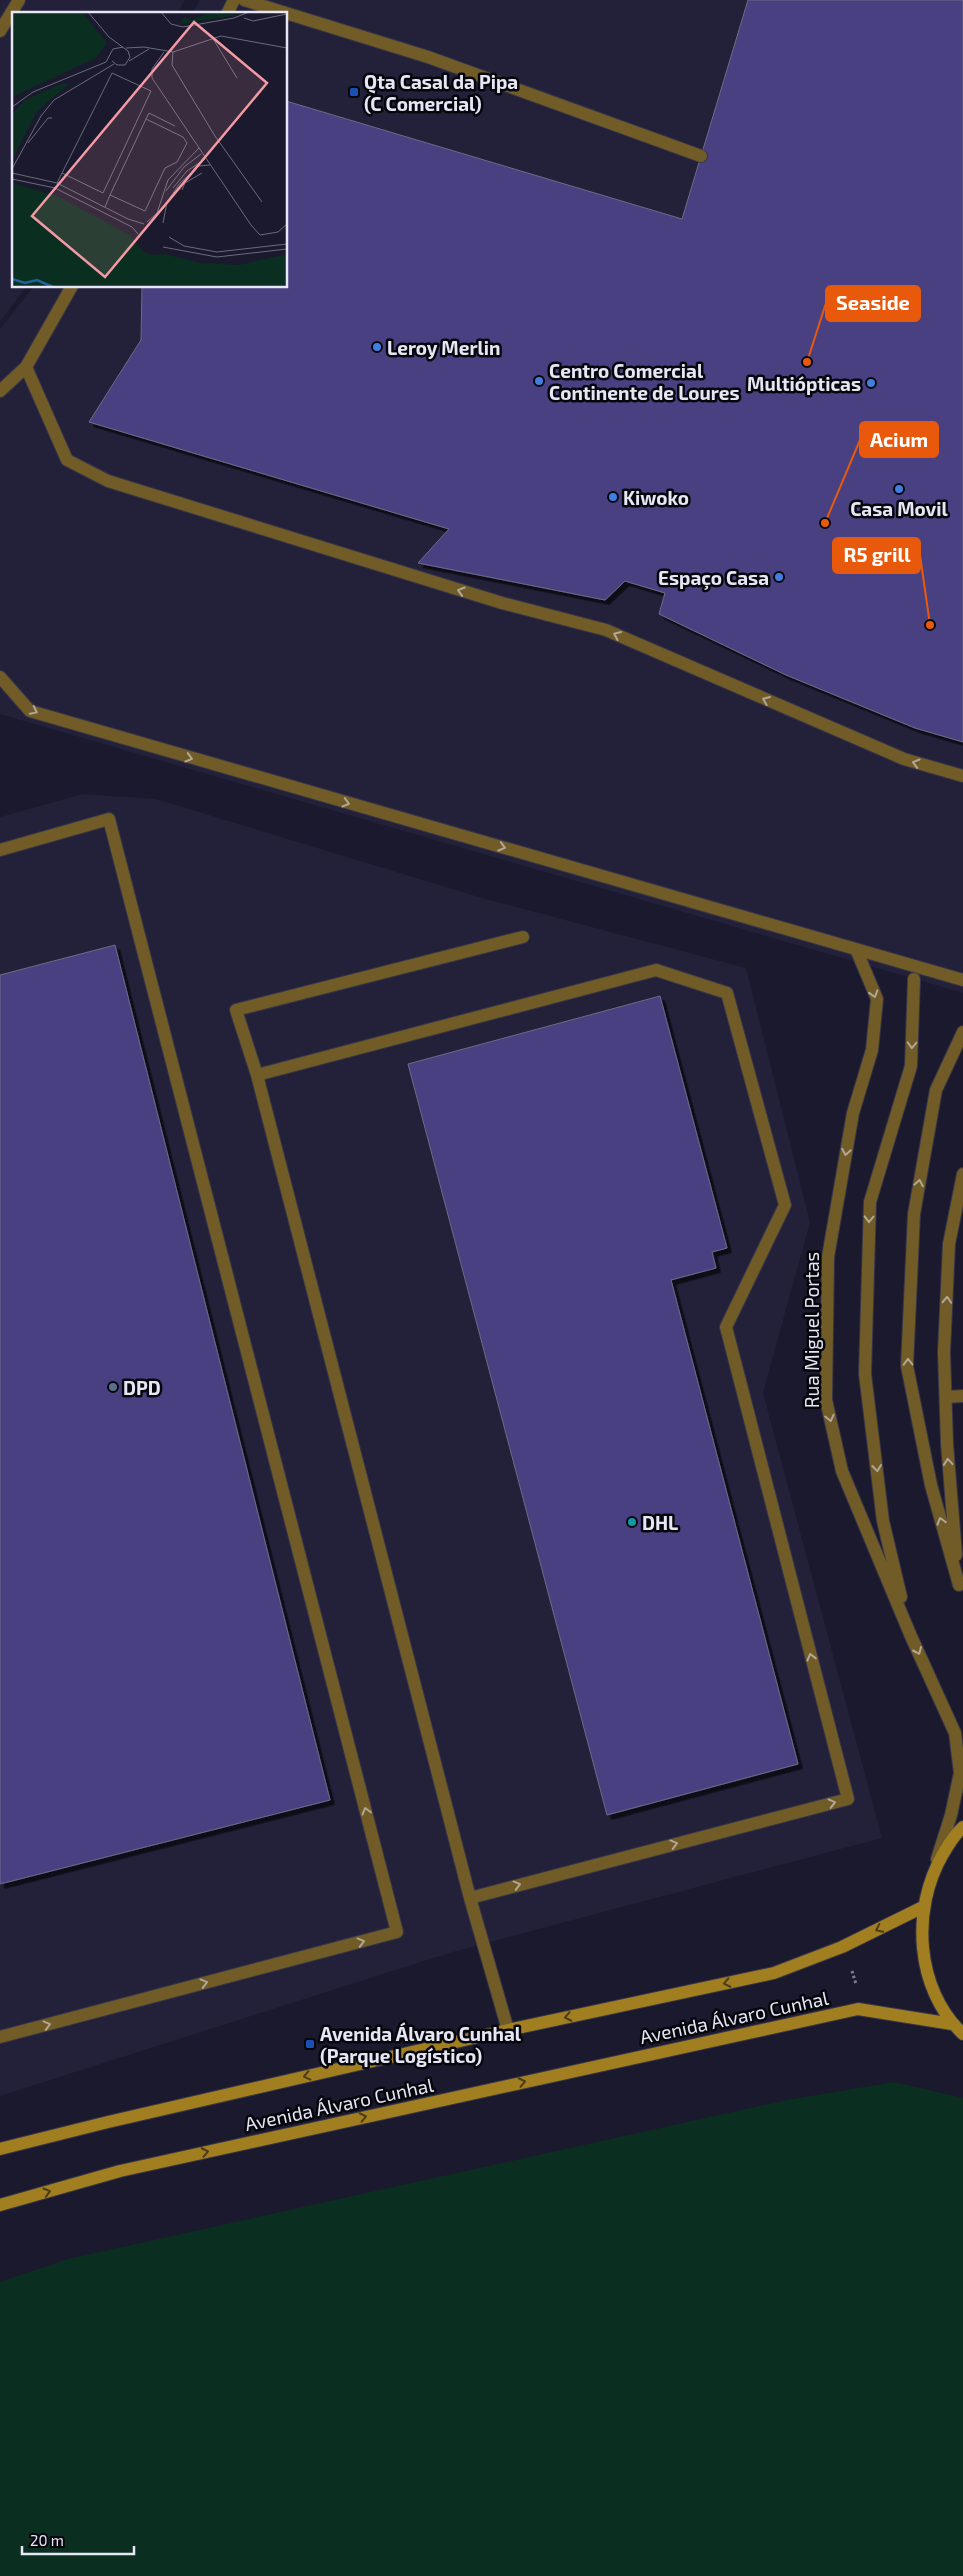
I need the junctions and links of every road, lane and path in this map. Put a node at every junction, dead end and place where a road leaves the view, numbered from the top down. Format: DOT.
graph roads {
  1 [pos="20,0"];
  2 [pos="234,0"];
  3 [pos="244,0"];
  4 [pos="12,12"];
  5 [pos="12,12"];
  6 [pos="227,12"];
  7 [pos="283,12"];
  8 [pos="288,14"];
  9 [pos="0,31"];
  10 [pos="702,156"];
  11 [pos="71,288"];
  12 [pos="26,367"];
  13 [pos="0,391"];
  14 [pos="0,677"];
  15 [pos="963,776"];
  16 [pos="0,850"];
  17 [pos="523,937"];
  18 [pos="856,949"];
  19 [pos="914,979"];
  20 [pos="963,980"];
  21 [pos="963,1032"];
  22 [pos="257,1075"];
  23 [pos="963,1174"];
  24 [pos="963,1396"];
  25 [pos="946,1397"];
  26 [pos="961,1591"];
  27 [pos="910,1634"];
  28 [pos="963,1827"];
  29 [pos="933,1872"];
  30 [pos="470,1898"];
  31 [pos="923,1907"];
  32 [pos="850,1965"];
  33 [pos="857,1988"];
  34 [pos="952,2024"];
  35 [pos="508,2030"];
  36 [pos="963,2034"];
  37 [pos="0,2037"];
  38 [pos="0,2149"];
  39 [pos="0,2205"];
  1 -- 5 [label="lane"];
  2 -- 6 [label="lane"];
  3 -- 7 [label="lane"];
  4 -- 9 [label="lane"];
  8 -- 10 [label="lane"];
  11 -- 12 [label="lane"];
  12 -- 13 [label="lane"];
  15 -- 12 [label="lane, one-way"];
  14 -- 18 [label="lane, one-way"];
  37 -- 16 [label="lane, one-way"];
  17 -- 22 [label="lane"];
  18 -- 20 [label="lane"];
  18 -- 27 [label="lane, Rua Miguel Portas, one-way"];
  19 -- 27 [label="lane, one-way"];
  26 -- 21 [label="lane, one-way"];
  22 -- 30 [label="lane"];
  30 -- 22 [label="lane, one-way"];
  25 -- 23 [label="lane, one-way"];
  24 -- 25 [label="lane"];
  26 -- 25 [label="lane, one-way"];
  27 -- 29 [label="lane, Rua Miguel Portas, one-way"];
  28 -- 29 [label="main road"];
  29 -- 31 [label="main road"];
  30 -- 35 [label="lane"];
  31 -- 34 [label="main road"];
  31 -- 35 [label="main road, Avenida Álvaro Cunhal, one-way"];
  32 -- 33 [label="path"];
  34 -- 36 [label="main road"];
  39 -- 34 [label="main road, Avenida Álvaro Cunhal, one-way"];
  35 -- 38 [label="main road, Avenida Álvaro Cunhal, one-way"];
}
